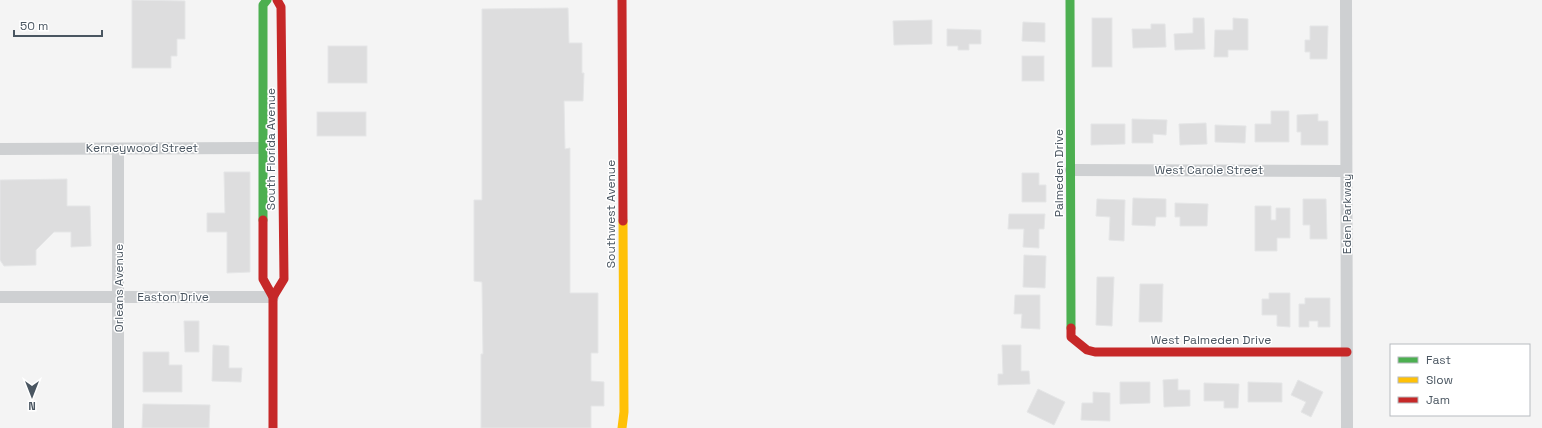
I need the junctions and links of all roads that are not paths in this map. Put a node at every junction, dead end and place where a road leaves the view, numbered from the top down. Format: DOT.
graph roads {
  1 [pos="266,0"];
  2 [pos="277,0"];
  3 [pos="622,0"];
  4 [pos="1070,0"];
  5 [pos="1346,0"];
  6 [pos="264,148"];
  7 [pos="283,148"];
  8 [pos="0,149"];
  9 [pos="118,149"];
  10 [pos="1071,170"];
  11 [pos="1346,171"];
  12 [pos="0,297"];
  13 [pos="119,297"];
  14 [pos="273,297"];
  15 [pos="1078,344"];
  16 [pos="1347,352"];
  17 [pos="118,428"];
  18 [pos="273,428"];
  19 [pos="622,428"];
  20 [pos="1347,428"];
  1 -- 6 [label="street, South Florida Avenue"];
  2 -- 7 [label="street, South Florida Avenue"];
  3 -- 19 [label="street, Southwest Avenue"];
  4 -- 10 [label="street, Palmeden Drive"];
  5 -- 11 [label="street, Eden Parkway"];
  6 -- 7 [label="street, Kerneywood Street"];
  6 -- 9 [label="street, Kerneywood Street"];
  6 -- 14 [label="street, South Florida Avenue"];
  7 -- 14 [label="street, South Florida Avenue"];
  8 -- 9 [label="street, Kerneywood Street"];
  9 -- 13 [label="street, Orleans Avenue"];
  10 -- 11 [label="street, West Carole Street"];
  10 -- 15 [label="street, Palmeden Drive"];
  11 -- 16 [label="street, Eden Parkway"];
  12 -- 13 [label="street, Easton Drive"];
  13 -- 14 [label="street, Easton Drive"];
  13 -- 17 [label="street, Orleans Avenue"];
  14 -- 18 [label="street, South Florida Avenue"];
  15 -- 16 [label="street, West Palmeden Drive"];
  16 -- 20 [label="street, Eden Parkway"];
}
